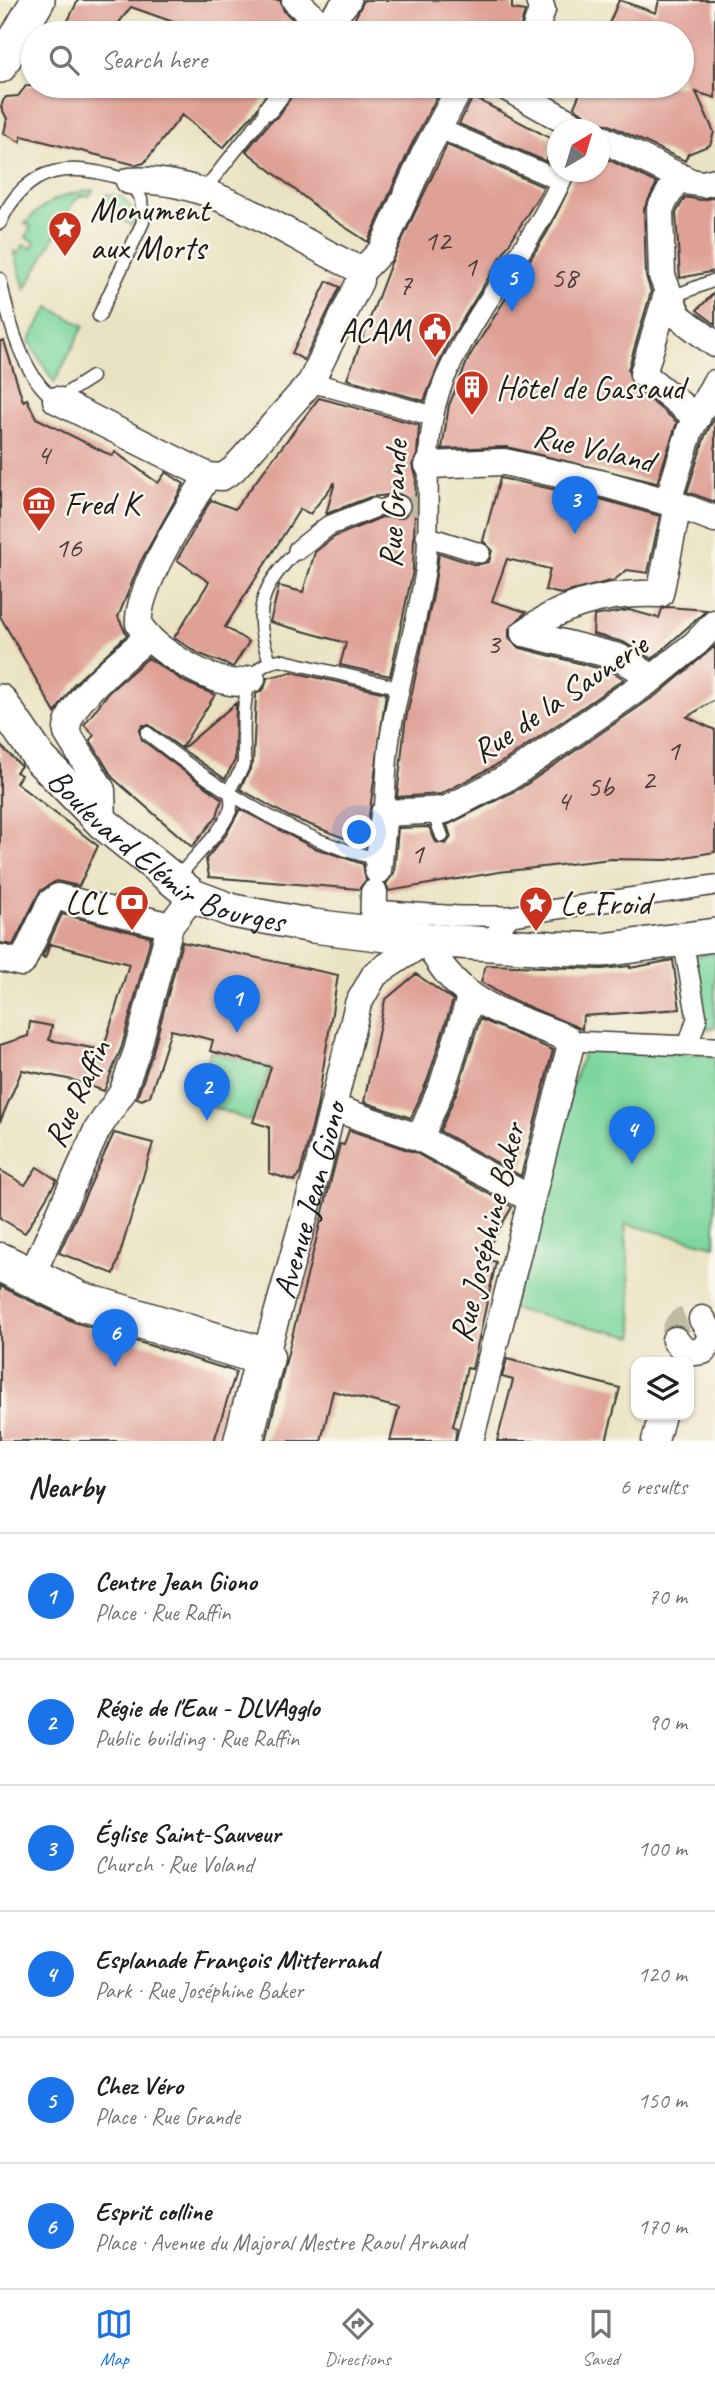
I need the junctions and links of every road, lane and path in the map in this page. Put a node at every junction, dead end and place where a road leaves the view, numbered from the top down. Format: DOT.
graph roads {
  1 [pos="38,0"];
  2 [pos="295,0"];
  3 [pos="348,0"];
  4 [pos="539,0"];
  5 [pos="26,21"];
  6 [pos="319,21"];
  7 [pos="336,21"];
  8 [pos="538,21"];
  9 [pos="21,30"];
  10 [pos="0,66"];
  11 [pos="277,98"];
  12 [pos="454,98"];
  13 [pos="527,98"];
  14 [pos="268,110"];
  15 [pos="563,119"];
  16 [pos="438,128"];
  17 [pos="610,143"];
  18 [pos="547,170"];
  19 [pos="678,177"];
  20 [pos="129,181"];
  21 [pos="715,181"];
  22 [pos="560,182"];
  23 [pos="204,190"];
  24 [pos="0,223"];
  25 [pos="360,273"];
  26 [pos="0,279"];
  27 [pos="715,280"];
  28 [pos="668,296"];
  29 [pos="99,316"];
  30 [pos="715,344"];
  31 [pos="92,377"];
  32 [pos="311,382"];
  33 [pos="715,383"];
  34 [pos="56,400"];
  35 [pos="433,416"];
  36 [pos="697,418"];
  37 [pos="428,465"];
  38 [pos="208,475"];
  39 [pos="673,503"];
  40 [pos="387,507"];
  41 [pos="715,519"];
  42 [pos="426,536"];
  43 [pos="298,550"];
  44 [pos="480,553"];
  45 [pos="715,623"];
  46 [pos="144,631"];
  47 [pos="653,678"];
  48 [pos="256,679"];
  49 [pos="401,688"];
  50 [pos="0,701"];
  51 [pos="147,733"];
  52 [pos="230,791"];
  53 [pos="384,813"];
  54 [pos="103,823"];
  55 [pos="715,885"];
  56 [pos="184,890"];
  57 [pos="375,893"];
  58 [pos="511,916"];
  59 [pos="170,926"];
  60 [pos="699,938"];
  61 [pos="426,940"];
  62 [pos="487,943"];
  63 [pos="10,961"];
  64 [pos="470,998"];
  65 [pos="570,1041"];
  66 [pos="688,1046"];
  67 [pos="715,1048"];
  68 [pos="334,1108"];
  69 [pos="420,1138"];
  70 [pos="529,1198"];
  71 [pos="15,1270"];
  72 [pos="710,1327"];
  73 [pos="681,1355"];
  74 [pos="264,1357"];
  75 [pos="661,1420"];
  76 [pos="243,1441"];
  77 [pos="470,1441"];
  78 [pos="655,1441"];
  1 -- 5 [label="street"];
  2 -- 6 [label="street"];
  3 -- 7 [label="street"];
  4 -- 8 [label="street"];
  9 -- 10 [label="street"];
  11 -- 14 [label="street"];
  12 -- 16 [label="street"];
  13 -- 15 [label="street"];
  14 -- 23 [label="lane"];
  16 -- 18 [label="street"];
  16 -- 25 [label="street"];
  17 -- 19 [label="street"];
  19 -- 21 [label="street"];
  19 -- 28 [label="street"];
  20 -- 23 [label="street"];
  20 -- 24 [label="lane"];
  20 -- 29 [label="lane"];
  22 -- 35 [label="street, Rue Grande"];
  23 -- 25 [label="street"];
  25 -- 32 [label="street"];
  26 -- 34 [label="lane"];
  27 -- 28 [label="lane"];
  28 -- 30 [label="street"];
  28 -- 36 [label="street"];
  31 -- 34 [label="lane"];
  32 -- 35 [label="street"];
  32 -- 38 [label="street"];
  33 -- 36 [label="street"];
  34 -- 38 [label="street"];
  35 -- 37 [label="street, Rue Grande"];
  36 -- 39 [label="street"];
  37 -- 39 [label="street, Rue Voland"];
  37 -- 42 [label="street, Rue Grande"];
  38 -- 46 [label="street"];
  39 -- 41 [label="street, Rue Voland"];
  39 -- 47 [label="street"];
  40 -- 43 [label="street"];
  42 -- 44 [label="street"];
  42 -- 49 [label="street, Rue Grande"];
  43 -- 48 [label="lane"];
  45 -- 47 [label="street, Rue de la Saunerie"];
  46 -- 48 [label="street"];
  46 -- 54 [label="street"];
  47 -- 53 [label="street, Rue de la Saunerie"];
  48 -- 49 [label="lane"];
  48 -- 52 [label="lane"];
  49 -- 53 [label="street, Rue Grande"];
  50 -- 54 [label="street, Boulevard Elémir Bourges"];
  51 -- 52 [label="lane"];
  52 -- 56 [label="lane"];
  52 -- 57 [label="lane"];
  53 -- 57 [label="street, Rue Grande"];
  54 -- 56 [label="street, Boulevard Elémir Bourges"];
  55 -- 58 [label="street"];
  56 -- 57 [label="street, Boulevard Elémir Bourges"];
  56 -- 59 [label="street, Rue Raffin"];
  57 -- 58 [label="street"];
  57 -- 61 [label="street, Boulevard Elémir Bourges"];
  58 -- 62 [label="street"];
  59 -- 63 [label="street"];
  59 -- 71 [label="street, Rue Raffin"];
  60 -- 62 [label="street, Boulevard Elémir Bourges"];
  60 -- 66 [label="street"];
  61 -- 62 [label="street, Boulevard Elémir Bourges"];
  61 -- 64 [label="street"];
  61 -- 68 [label="street, Avenue Jean Giono"];
  64 -- 65 [label="street"];
  64 -- 69 [label="street"];
  65 -- 66 [label="street"];
  65 -- 70 [label="street, Rue Joséphine Baker"];
  66 -- 67 [label="street"];
  68 -- 69 [label="street"];
  68 -- 74 [label="street, Avenue Jean Giono"];
  69 -- 70 [label="street"];
  70 -- 77 [label="street, Rue Joséphine Baker"];
  71 -- 74 [label="main road"];
  72 -- 73 [label="street"];
  74 -- 76 [label="main road, Avenue Jean Giono"];
  75 -- 78 [label="street"];
}
